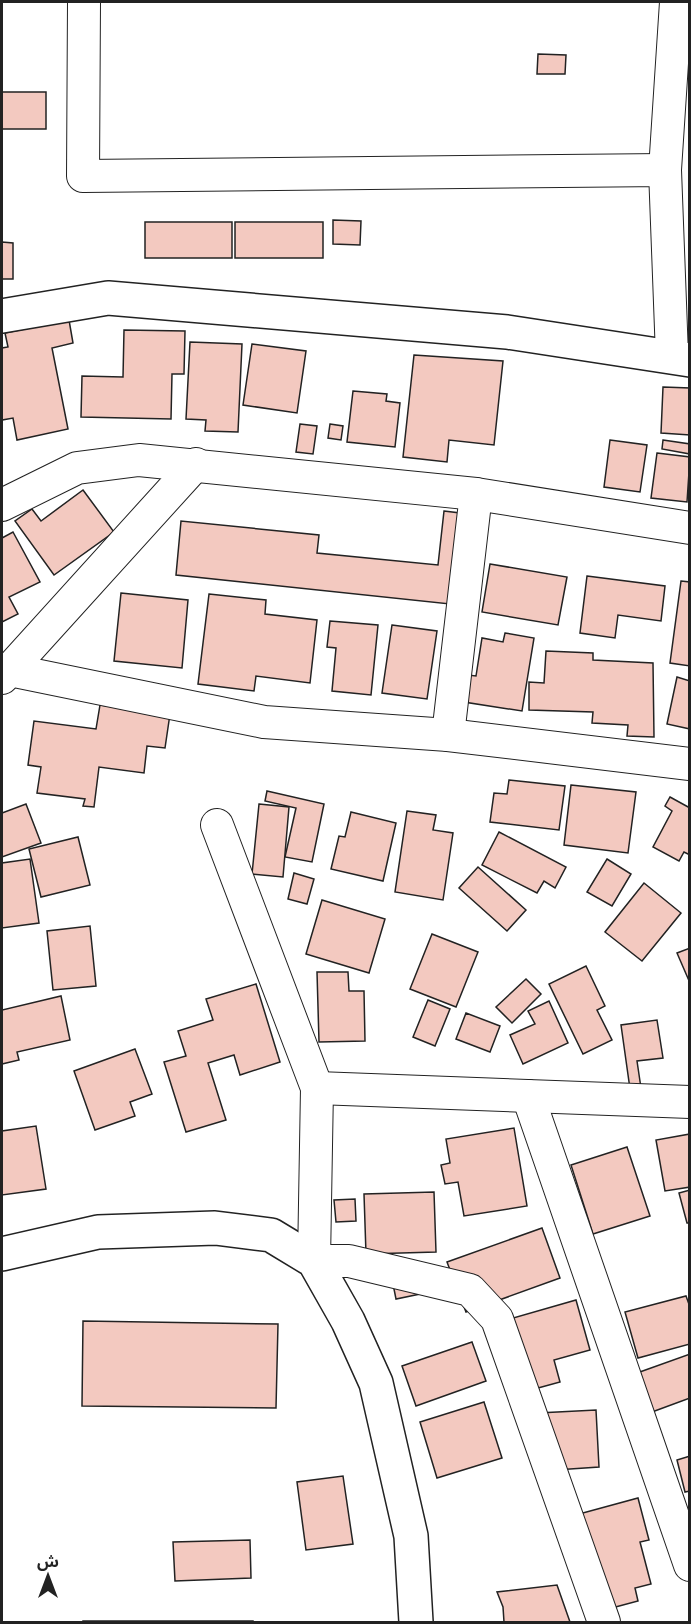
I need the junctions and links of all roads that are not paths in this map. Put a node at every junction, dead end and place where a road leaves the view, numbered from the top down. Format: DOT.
graph roads {
  1 [pos="84,2"];
  2 [pos="676,2"];
  3 [pos="665,170"];
  4 [pos="2,316"];
  5 [pos="681,358"];
  6 [pos="196,464"];
  7 [pos="476,494"];
  8 [pos="2,506"];
  9 [pos="690,528"];
  10 [pos="6,674"];
  11 [pos="448,735"];
  12 [pos="690,764"];
  13 [pos="217,825"];
  14 [pos="317,1088"];
  15 [pos="528,1096"];
  16 [pos="690,1102"];
  17 [pos="2,1254"];
  18 [pos="314,1261"];
  19 [pos="690,1564"];
  20 [pos="416,1623"];
  21 [pos="604,1623"];
  1 -- 3 [label="street"];
  2 -- 3 [label="street"];
  3 -- 5 [label="street"];
  4 -- 5 [label="main road"];
  6 -- 7 [label="street"];
  6 -- 8 [label="street"];
  6 -- 10 [label="street"];
  7 -- 9 [label="street"];
  7 -- 11 [label="street"];
  10 -- 11 [label="street"];
  11 -- 12 [label="street"];
  13 -- 14 [label="street"];
  14 -- 15 [label="street"];
  14 -- 18 [label="street"];
  15 -- 16 [label="street"];
  15 -- 19 [label="street"];
  17 -- 18 [label="main road"];
  18 -- 20 [label="main road"];
  18 -- 21 [label="street"];
}
